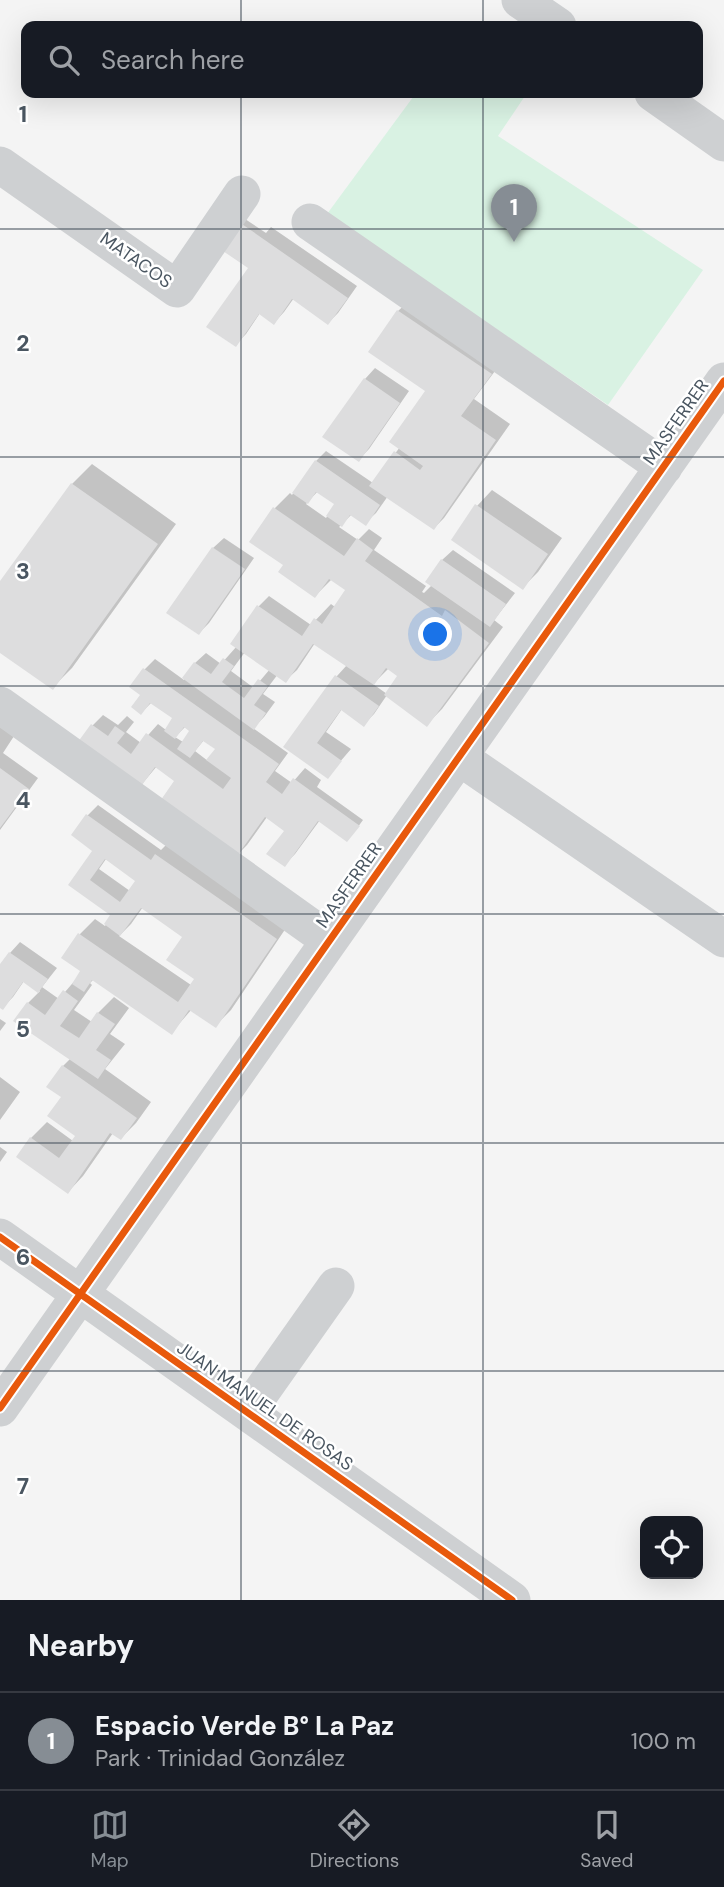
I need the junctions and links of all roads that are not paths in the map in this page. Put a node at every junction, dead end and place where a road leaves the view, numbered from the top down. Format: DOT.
graph roads {
  1 [pos="520,0"];
  2 [pos="551,21"];
  3 [pos="660,98"];
  4 [pos="724,143"];
  5 [pos="0,165"];
  6 [pos="242,194"];
  7 [pos="310,222"];
  8 [pos="724,381"];
  9 [pos="664,467"];
  10 [pos="0,705"];
  11 [pos="459,757"];
  12 [pos="724,939"];
  13 [pos="329,940"];
  14 [pos="0,1237"];
  15 [pos="336,1286"];
  16 [pos="80,1294"];
  17 [pos="0,1408"];
  18 [pos="247,1412"];
  19 [pos="512,1600"];
  1 -- 2 [label="street"];
  3 -- 4 [label="street"];
  5 -- 6 [label="street, MATACOS"];
  7 -- 9 [label="street"];
  8 -- 9 [label="street, MASFERRER"];
  9 -- 11 [label="street, MASFERRER"];
  10 -- 13 [label="street"];
  11 -- 12 [label="street"];
  11 -- 13 [label="street, MASFERRER"];
  13 -- 16 [label="street, MASFERRER"];
  14 -- 16 [label="street, JUAN MANUEL DE ROSAS"];
  15 -- 18 [label="street"];
  16 -- 17 [label="street, MASFERRER"];
  16 -- 18 [label="street, JUAN MANUEL DE ROSAS"];
  18 -- 19 [label="street, JUAN MANUEL DE ROSAS"];
}
